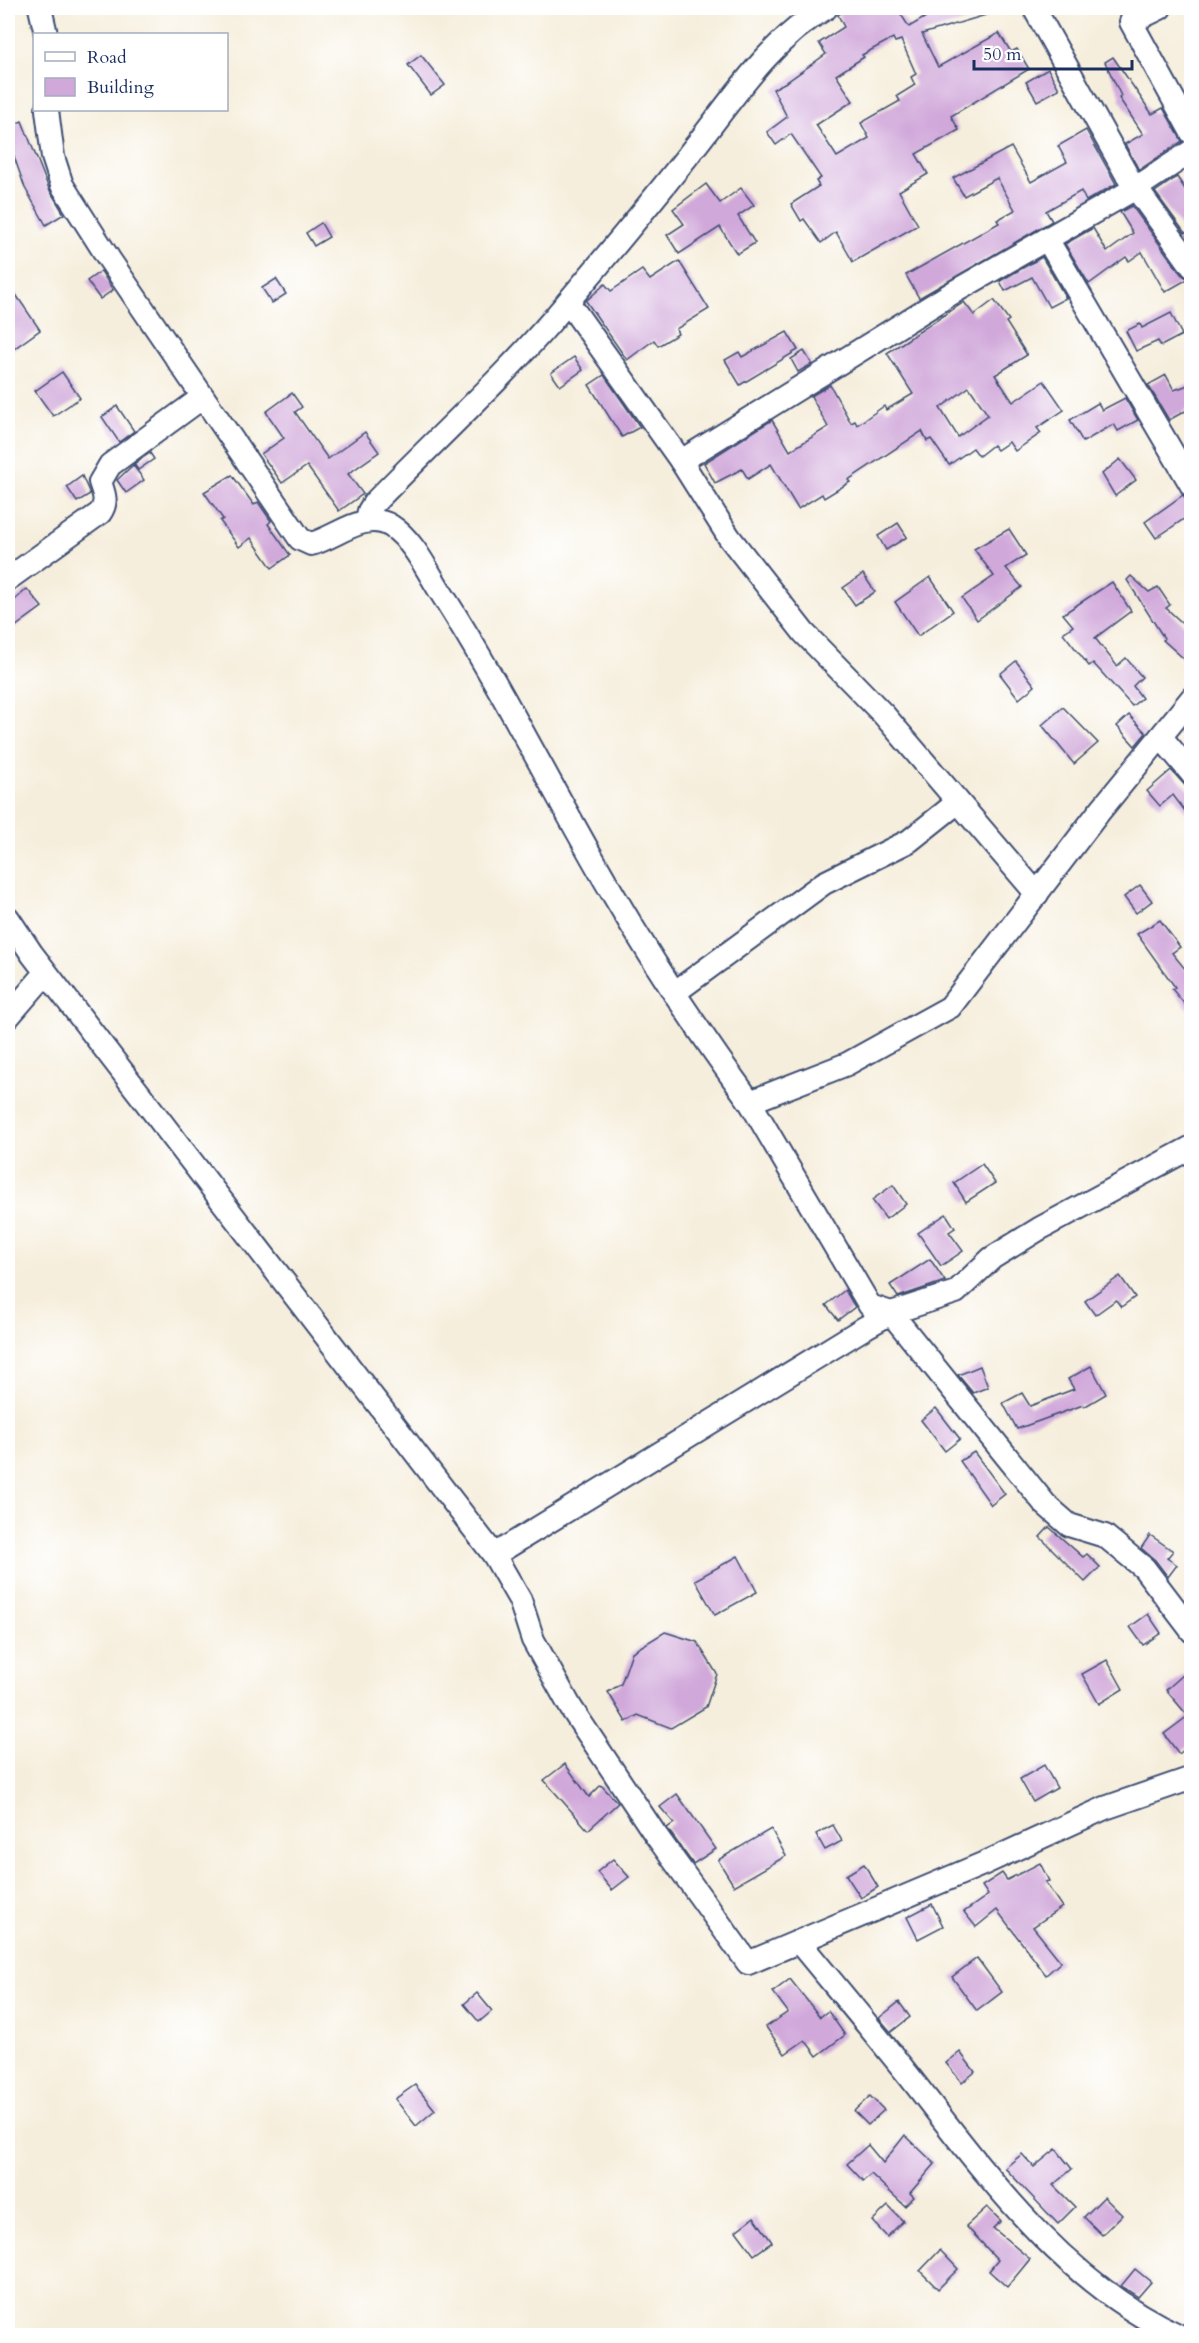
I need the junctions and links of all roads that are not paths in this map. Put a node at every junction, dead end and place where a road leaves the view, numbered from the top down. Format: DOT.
graph roads {
  1 [pos="40,8"];
  2 [pos="826,8"];
  3 [pos="1034,8"];
  4 [pos="1160,8"];
  5 [pos="46,33"];
  6 [pos="47,111"];
  7 [pos="1191,133"];
  8 [pos="1191,151"];
  9 [pos="1136,188"];
  10 [pos="1047,239"];
  11 [pos="1191,266"];
  12 [pos="568,302"];
  13 [pos="203,397"];
  14 [pos="681,460"];
  15 [pos="1191,486"];
  16 [pos="367,521"];
  17 [pos="8,579"];
  18 [pos="1191,698"];
  19 [pos="1161,737"];
  20 [pos="1191,774"];
  21 [pos="958,802"];
  22 [pos="1036,894"];
  23 [pos="8,918"];
  24 [pos="46,973"];
  25 [pos="674,993"];
  26 [pos="8,1017"];
  27 [pos="750,1102"];
  28 [pos="1191,1147"];
  29 [pos="891,1313"];
  30 [pos="494,1555"];
  31 [pos="1191,1631"];
  32 [pos="1191,1778"];
  33 [pos="799,1942"];
  34 [pos="1179,2336"];
  1 -- 5 [label="street"];
  2 -- 12 [label="street"];
  3 -- 9 [label="street"];
  4 -- 7 [label="street"];
  6 -- 13 [label="street"];
  8 -- 9 [label="street"];
  9 -- 10 [label="street"];
  9 -- 11 [label="street"];
  10 -- 14 [label="street"];
  10 -- 15 [label="street"];
  12 -- 14 [label="street"];
  12 -- 16 [label="street"];
  13 -- 16 [label="street"];
  13 -- 17 [label="street"];
  14 -- 21 [label="street"];
  16 -- 25 [label="street"];
  18 -- 19 [label="street"];
  19 -- 20 [label="street"];
  19 -- 22 [label="street"];
  21 -- 22 [label="street"];
  21 -- 25 [label="street"];
  22 -- 27 [label="street"];
  23 -- 24 [label="street"];
  24 -- 26 [label="street"];
  24 -- 30 [label="street"];
  25 -- 27 [label="street"];
  27 -- 29 [label="street"];
  28 -- 29 [label="street"];
  29 -- 30 [label="street"];
  29 -- 31 [label="street"];
  30 -- 33 [label="street"];
  32 -- 33 [label="street"];
  33 -- 34 [label="street"];
}
